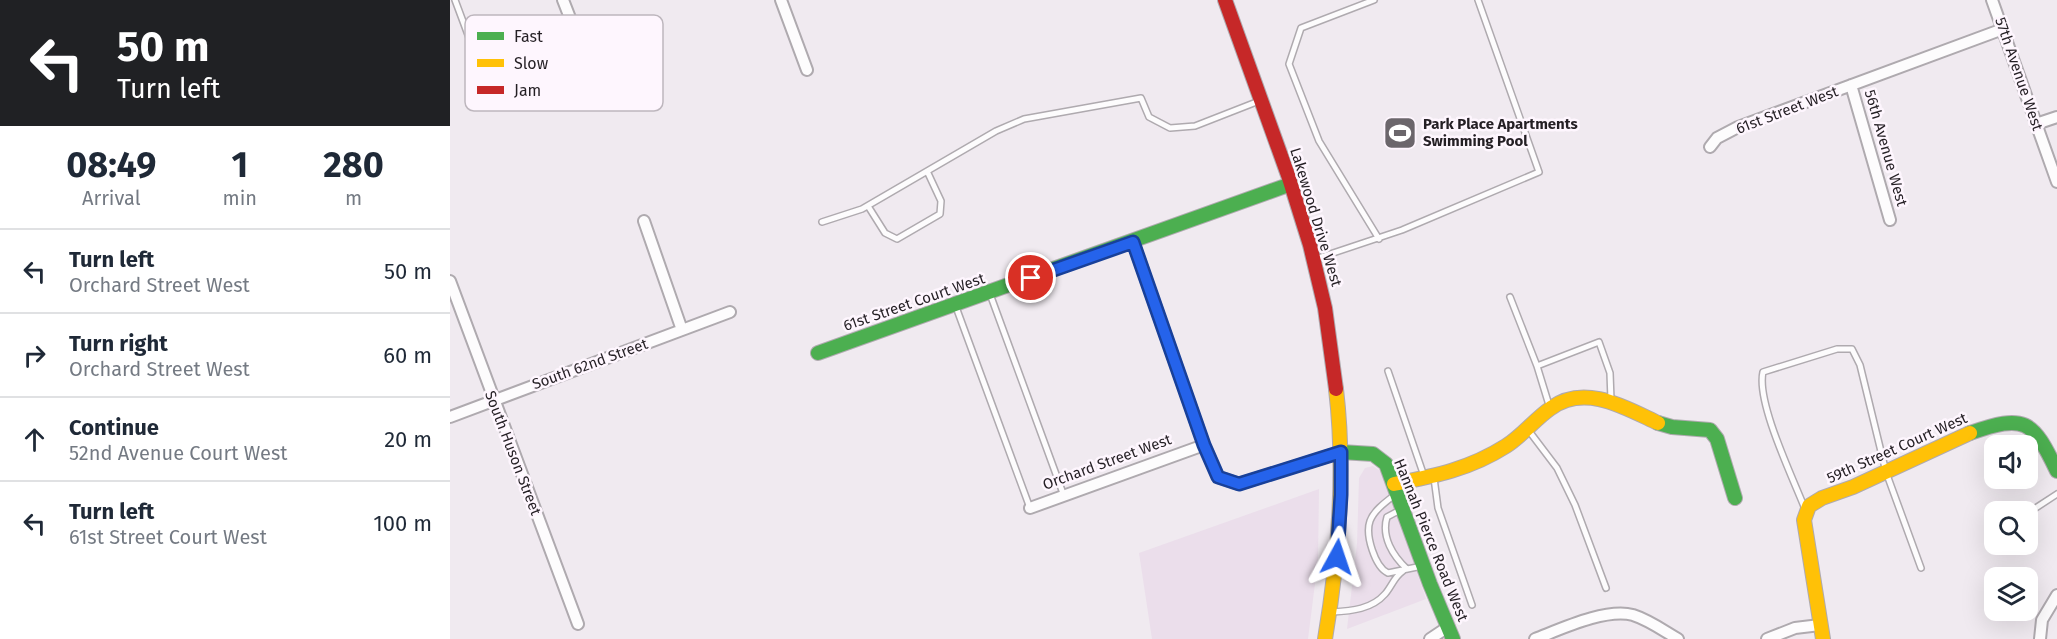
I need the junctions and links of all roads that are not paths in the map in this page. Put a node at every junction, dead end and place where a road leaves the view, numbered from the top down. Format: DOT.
graph roads {
  1 [pos="455,0"];
  2 [pos="563,0"];
  3 [pos="781,0"];
  4 [pos="1225,0"];
  5 [pos="1374,0"];
  6 [pos="1478,0"];
  7 [pos="1992,0"];
  8 [pos="569,15"];
  9 [pos="465,27"];
  10 [pos="2003,29"];
  11 [pos="807,70"];
  12 [pos="1851,85"];
  13 [pos="1261,100"];
  14 [pos="2057,117"];
  15 [pos="2036,124"];
  16 [pos="1710,147"];
  17 [pos="927,171"];
  18 [pos="2057,182"];
  19 [pos="1291,184"];
  20 [pos="868,206"];
  21 [pos="1890,220"];
  22 [pos="644,221"];
  23 [pos="822,222"];
  24 [pos="1378,239"];
  25 [pos="1133,242"];
  26 [pos="1314,259"];
  27 [pos="450,281"];
  28 [pos="990,293"];
  29 [pos="1510,297"];
  30 [pos="955,305"];
  31 [pos="730,312"];
  32 [pos="682,330"];
  33 [pos="818,353"];
  34 [pos="1537,366"];
  35 [pos="1388,371"];
  36 [pos="493,400"];
  37 [pos="1611,401"];
  38 [pos="1550,408"];
  39 [pos="450,417"];
  40 [pos="1528,429"];
  41 [pos="1204,445"];
  42 [pos="1341,452"];
  43 [pos="2057,471"];
  44 [pos="1886,472"];
  45 [pos="1429,477"];
  46 [pos="1396,488"];
  47 [pos="2057,494"];
  48 [pos="1064,496"];
  49 [pos="1736,498"];
  50 [pos="2038,506"];
  51 [pos="1029,508"];
  52 [pos="1403,508"];
  53 [pos="1806,511"];
  54 [pos="1423,566"];
  55 [pos="1922,568"];
  56 [pos="1407,569"];
  57 [pos="1606,588"];
  58 [pos="2057,595"];
  59 [pos="1472,605"];
  60 [pos="1330,612"];
  61 [pos="578,624"];
  62 [pos="1822,632"];
  63 [pos="1450,633"];
  64 [pos="1675,638"];
  65 [pos="1325,639"];
  66 [pos="1430,639"];
  67 [pos="1535,639"];
  68 [pos="1767,639"];
  69 [pos="2040,639"];
  1 -- 9 [label="lane"];
  2 -- 8 [label="street"];
  3 -- 11 [label="street"];
  4 -- 13 [label="street, Lakewood Drive West"];
  5 -- 24 [label="lane"];
  6 -- 24 [label="lane"];
  7 -- 10 [label="street, 57th Avenue West"];
  10 -- 12 [label="street, 61st Street West"];
  10 -- 15 [label="street, 57th Avenue West"];
  12 -- 16 [label="street, 61st Street West"];
  12 -- 21 [label="street, 56th Avenue West"];
  13 -- 17 [label="lane"];
  13 -- 19 [label="street, Lakewood Drive West"];
  14 -- 15 [label="street"];
  15 -- 18 [label="street, 57th Avenue West"];
  17 -- 20 [label="lane"];
  17 -- 20 [label="lane"];
  19 -- 25 [label="street, 61st Street Court West"];
  19 -- 26 [label="street, Lakewood Drive West"];
  20 -- 23 [label="lane"];
  22 -- 32 [label="street"];
  24 -- 26 [label="lane"];
  25 -- 28 [label="street, 61st Street Court West"];
  25 -- 41 [label="street"];
  26 -- 42 [label="street, Lakewood Drive West"];
  27 -- 36 [label="street, South Huson Street"];
  28 -- 30 [label="street, 61st Street Court West"];
  28 -- 48 [label="lane"];
  29 -- 34 [label="lane"];
  30 -- 33 [label="street, 61st Street Court West"];
  30 -- 51 [label="lane"];
  31 -- 32 [label="street, South 62nd Street"];
  32 -- 36 [label="street, South 62nd Street"];
  34 -- 37 [label="lane"];
  34 -- 38 [label="lane"];
  35 -- 45 [label="lane"];
  36 -- 39 [label="street, South 62nd Street"];
  36 -- 61 [label="street, South Huson Street"];
  37 -- 38 [label="street"];
  37 -- 49 [label="street"];
  38 -- 40 [label="street"];
  40 -- 45 [label="street"];
  40 -- 57 [label="lane"];
  41 -- 42 [label="street"];
  41 -- 48 [label="street, Orchard Street West"];
  42 -- 46 [label="street, Hannah Pierce Road West"];
  42 -- 60 [label="street"];
  43 -- 44 [label="street, 59th Street Court West"];
  44 -- 53 [label="street, 59th Street Court West"];
  44 -- 53 [label="lane"];
  44 -- 55 [label="lane"];
  45 -- 46 [label="street"];
  45 -- 59 [label="lane"];
  46 -- 52 [label="street, Hannah Pierce Road West"];
  46 -- 56 [label="lane"];
  47 -- 50 [label="lane"];
  48 -- 51 [label="street, Orchard Street West"];
  52 -- 54 [label="street, Hannah Pierce Road West"];
  52 -- 56 [label="lane"];
  53 -- 62 [label="street"];
  54 -- 56 [label="lane"];
  54 -- 63 [label="street, Hannah Pierce Road West"];
  56 -- 60 [label="lane"];
  58 -- 69 [label="street"];
  60 -- 65 [label="street"];
  62 -- 68 [label="street"];
  63 -- 66 [label="street"];
  64 -- 67 [label="street"];
}
